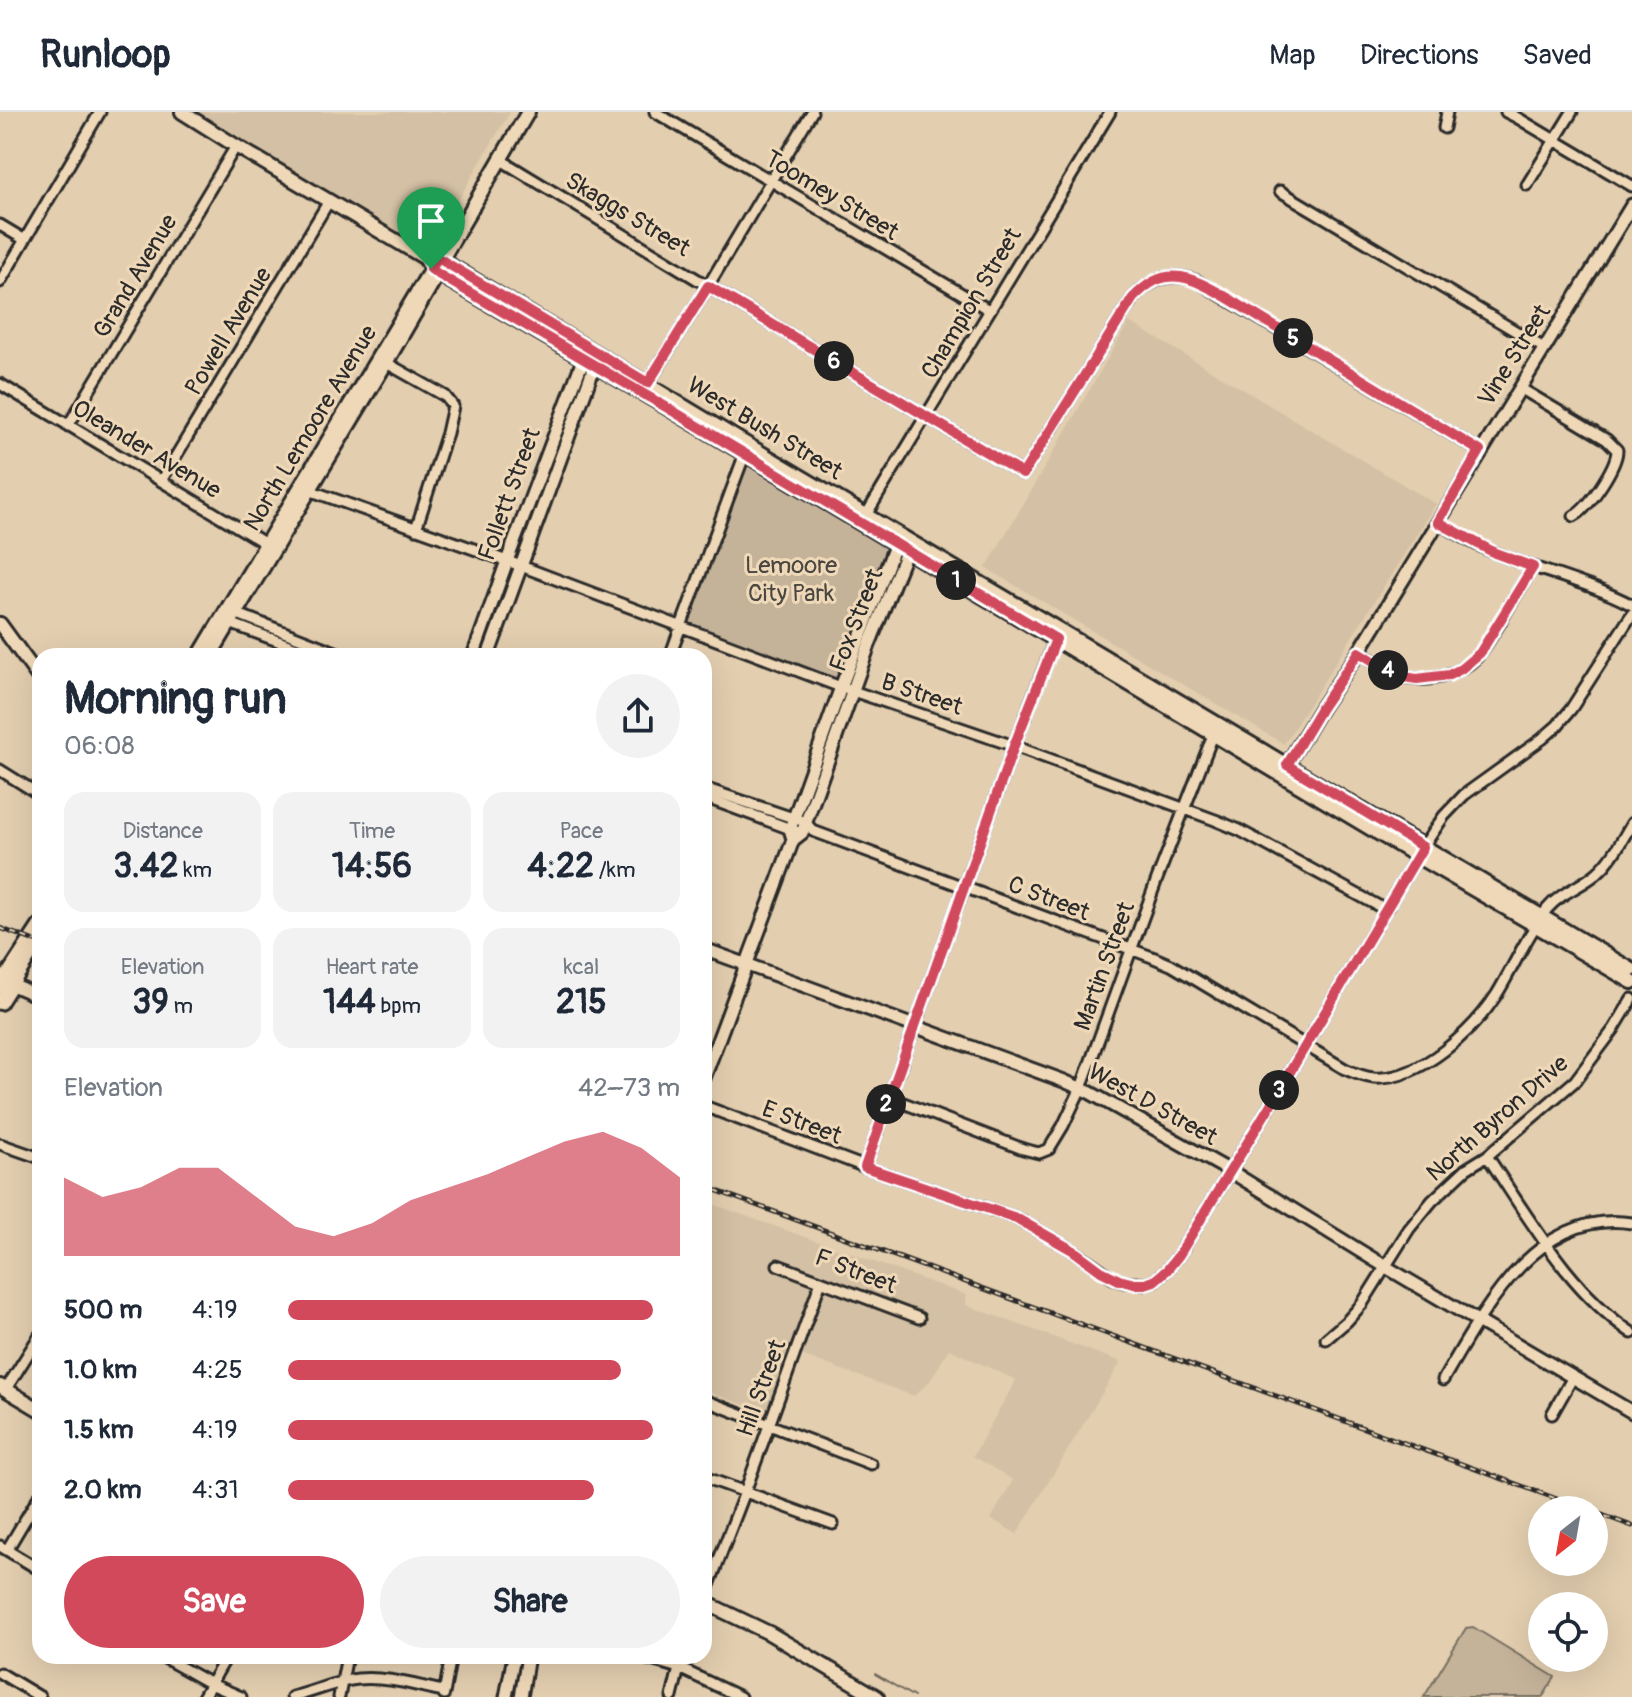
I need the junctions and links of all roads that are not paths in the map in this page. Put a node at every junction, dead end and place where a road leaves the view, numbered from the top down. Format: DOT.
graph roads {
  1 [pos="100,112"];
  2 [pos="182,112"];
  3 [pos="528,112"];
  4 [pos="655,112"];
  5 [pos="812,112"];
  6 [pos="1110,112"];
  7 [pos="1447,112"];
  8 [pos="1506,112"];
  9 [pos="1572,112"];
  10 [pos="1444,128"];
  11 [pos="1556,140"];
  12 [pos="236,146"];
  13 [pos="501,160"];
  14 [pos="770,182"];
  15 [pos="1527,185"];
  16 [pos="1632,186"];
  17 [pos="1280,191"];
  18 [pos="329,201"];
  19 [pos="1632,205"];
  20 [pos="0,225"];
  21 [pos="25,240"];
  22 [pos="437,263"];
  23 [pos="0,282"];
  24 [pos="708,286"];
  25 [pos="989,310"];
  26 [pos="1544,348"];
  27 [pos="585,353"];
  28 [pos="597,360"];
  29 [pos="382,361"];
  30 [pos="0,384"];
  31 [pos="645,388"];
  32 [pos="1520,388"];
  33 [pos="926,416"];
  34 [pos="68,426"];
  35 [pos="746,450"];
  36 [pos="1480,451"];
  37 [pos="161,481"];
  38 [pos="305,489"];
  39 [pos="1574,516"];
  40 [pos="864,519"];
  41 [pos="1438,522"];
  42 [pos="416,529"];
  43 [pos="903,544"];
  44 [pos="271,546"];
  45 [pos="507,561"];
  46 [pos="521,566"];
  47 [pos="1533,567"];
  48 [pos="1632,605"];
  49 [pos="1632,614"];
  50 [pos="228,616"];
  51 [pos="0,624"];
  52 [pos="681,628"];
  53 [pos="1058,634"];
  54 [pos="293,647"];
  55 [pos="205,648"];
  56 [pos="214,648"];
  57 [pos="476,648"];
  58 [pos="491,648"];
  59 [pos="673,648"];
  60 [pos="1359,652"];
  61 [pos="32,668"];
  62 [pos="841,687"];
  63 [pos="853,691"];
  64 [pos="1216,728"];
  65 [pos="1014,746"];
  66 [pos="0,770"];
  67 [pos="1284,770"];
  68 [pos="32,790"];
  69 [pos="712,791"];
  70 [pos="712,800"];
  71 [pos="1185,810"];
  72 [pos="1632,823"];
  73 [pos="799,828"];
  74 [pos="1421,852"];
  75 [pos="964,888"];
  76 [pos="1386,910"];
  77 [pos="1539,922"];
  78 [pos="32,938"];
  79 [pos="32,950"];
  80 [pos="1132,951"];
  81 [pos="712,952"];
  82 [pos="745,965"];
  83 [pos="1632,970"];
  84 [pos="1632,982"];
  85 [pos="5,984"];
  86 [pos="32,994"];
  87 [pos="1632,999"];
  88 [pos="0,1003"];
  89 [pos="914,1027"];
  90 [pos="1306,1045"];
  91 [pos="712,1056"];
  92 [pos="1081,1088"];
  93 [pos="888,1097"];
  94 [pos="712,1109"];
  95 [pos="0,1144"];
  96 [pos="32,1155"];
  97 [pos="1487,1156"];
  98 [pos="865,1167"];
  99 [pos="1230,1171"];
  100 [pos="1632,1223"];
  101 [pos="1548,1244"];
  102 [pos="778,1265"];
  103 [pos="1386,1267"];
  104 [pos="821,1281"];
  105 [pos="919,1318"];
  106 [pos="1477,1322"];
  107 [pos="1632,1333"];
  108 [pos="1326,1339"];
  109 [pos="32,1346"];
  110 [pos="1573,1377"];
  111 [pos="1443,1380"];
  112 [pos="3,1388"];
  113 [pos="712,1403"];
  114 [pos="32,1405"];
  115 [pos="1632,1412"];
  116 [pos="1552,1414"];
  117 [pos="769,1426"];
  118 [pos="871,1464"];
  119 [pos="712,1480"];
  120 [pos="745,1492"];
  121 [pos="32,1507"];
  122 [pos="833,1524"];
  123 [pos="3,1548"];
  124 [pos="32,1565"];
  125 [pos="712,1579"];
  126 [pos="712,1604"];
  127 [pos="175,1664"];
  128 [pos="222,1664"];
  129 [pos="346,1664"];
  130 [pos="450,1664"];
  131 [pos="512,1664"];
  132 [pos="527,1664"];
  133 [pos="665,1664"];
  134 [pos="679,1664"];
  135 [pos="684,1664"];
  136 [pos="679,1668"];
  137 [pos="0,1673"];
  138 [pos="343,1682"];
  139 [pos="211,1684"];
  140 [pos="444,1694"];
  141 [pos="40,1697"];
  142 [pos="203,1697"];
  143 [pos="241,1697"];
  144 [pos="292,1697"];
  145 [pos="339,1697"];
  146 [pos="506,1697"];
  147 [pos="521,1697"];
  148 [pos="672,1697"];
  149 [pos="740,1697"];
  150 [pos="877,1697"];
  1 -- 21 [label="street"];
  2 -- 12 [label="main road, West Bush Street"];
  3 -- 13 [label="main road, North Lemoore Avenue"];
  4 -- 14 [label="street, Toomey Street"];
  5 -- 14 [label="street"];
  6 -- 25 [label="street, Champion Street"];
  7 -- 10 [label="street"];
  8 -- 11 [label="street"];
  9 -- 11 [label="street"];
  11 -- 15 [label="street"];
  11 -- 16 [label="street"];
  12 -- 18 [label="main road, West Bush Street"];
  12 -- 34 [label="street, Grand Avenue"];
  13 -- 22 [label="main road, North Lemoore Avenue"];
  13 -- 24 [label="street, Skaggs Street"];
  14 -- 24 [label="street"];
  14 -- 25 [label="street, Toomey Street"];
  17 -- 26 [label="street"];
  18 -- 22 [label="main road, West Bush Street"];
  18 -- 37 [label="street, Powell Avenue"];
  19 -- 26 [label="street, Vine Street"];
  20 -- 21 [label="street"];
  21 -- 23 [label="street"];
  22 -- 27 [label="main road, West Bush Street"];
  22 -- 29 [label="main road, North Lemoore Avenue"];
  24 -- 31 [label="street"];
  24 -- 33 [label="street, Skaggs Street"];
  25 -- 33 [label="street, Champion Street"];
  26 -- 32 [label="street, Vine Street"];
  27 -- 28 [label="main road, West Bush Street"];
  27 -- 45 [label="street, Follett Street"];
  28 -- 31 [label="main road, West Bush Street"];
  28 -- 46 [label="street, Follett Street"];
  29 -- 38 [label="main road, North Lemoore Avenue"];
  29 -- 42 [label="street"];
  30 -- 34 [label="street, Oleander Avenue"];
  31 -- 35 [label="main road, West Bush Street"];
  32 -- 36 [label="street, Vine Street"];
  32 -- 39 [label="street"];
  33 -- 36 [label="street, Skaggs Street"];
  33 -- 40 [label="street, Champion Street"];
  34 -- 37 [label="street, Oleander Avenue"];
  35 -- 40 [label="main road, West Bush Street"];
  35 -- 52 [label="street"];
  36 -- 41 [label="street, Vine Street"];
  37 -- 44 [label="street, Oleander Avenue"];
  38 -- 42 [label="street, B Street"];
  38 -- 44 [label="main road, North Lemoore Avenue"];
  40 -- 43 [label="main road, West Bush Street"];
  41 -- 47 [label="street"];
  41 -- 60 [label="street, Vine Street"];
  42 -- 45 [label="street, B Street"];
  43 -- 53 [label="main road, West Bush Street"];
  43 -- 62 [label="street, Fox Street"];
  43 -- 63 [label="street, Fox Street"];
  44 -- 50 [label="main road, North Lemoore Avenue"];
  45 -- 46 [label="street, B Street"];
  45 -- 57 [label="street, Follett Street"];
  46 -- 52 [label="street, B Street"];
  46 -- 58 [label="street, Follett Street"];
  47 -- 48 [label="street"];
  47 -- 60 [label="street"];
  49 -- 74 [label="street"];
  50 -- 54 [label="street"];
  50 -- 55 [label="main road, North Lemoore Avenue"];
  50 -- 56 [label="main road, North Lemoore Avenue"];
  51 -- 61 [label="main road"];
  52 -- 59 [label="street"];
  52 -- 62 [label="street, B Street"];
  53 -- 64 [label="main road, West Bush Street"];
  53 -- 65 [label="street"];
  60 -- 67 [label="street, Vine Street"];
  62 -- 63 [label="street, B Street"];
  62 -- 73 [label="street, Fox Street"];
  63 -- 65 [label="street, B Street"];
  63 -- 73 [label="street, Fox Street"];
  64 -- 67 [label="main road, West Bush Street"];
  64 -- 71 [label="street, Martin Street"];
  65 -- 71 [label="street, B Street"];
  65 -- 75 [label="street"];
  66 -- 68 [label="street"];
  67 -- 74 [label="main road, West Bush Street"];
  69 -- 73 [label="street, C Street"];
  70 -- 73 [label="street, C Street"];
  71 -- 76 [label="street, B Street"];
  71 -- 80 [label="street, Martin Street"];
  72 -- 77 [label="street, C Street"];
  73 -- 75 [label="street, C Street"];
  73 -- 82 [label="street, Fox Street"];
  74 -- 76 [label="street"];
  74 -- 77 [label="main road, West Bush Street"];
  75 -- 80 [label="street, C Street"];
  75 -- 89 [label="street"];
  76 -- 90 [label="street"];
  77 -- 83 [label="main road, West Bush Street"];
  77 -- 84 [label="main road, West Bush Street"];
  77 -- 90 [label="street, C Street"];
  78 -- 85 [label="main road"];
  79 -- 85 [label="main road"];
  80 -- 90 [label="street, C Street"];
  80 -- 92 [label="street, Martin Street"];
  81 -- 82 [label="street, West D Street"];
  82 -- 89 [label="street, West D Street"];
  82 -- 91 [label="street, Fox Street"];
  85 -- 86 [label="street"];
  85 -- 88 [label="main road"];
  87 -- 97 [label="street, North Byron Drive"];
  89 -- 92 [label="street, West D Street"];
  89 -- 93 [label="street"];
  90 -- 99 [label="street"];
  92 -- 93 [label="street, Martin Street"];
  92 -- 99 [label="street, West D Street"];
  93 -- 98 [label="street"];
  94 -- 98 [label="street, E Street"];
  95 -- 96 [label="street"];
  97 -- 101 [label="street"];
  97 -- 103 [label="street, North Byron Drive"];
  98 -- 99 [label="street, E Street"];
  99 -- 103 [label="street, West D Street"];
  100 -- 101 [label="street"];
  101 -- 106 [label="street"];
  101 -- 107 [label="street"];
  102 -- 104 [label="street, F Street"];
  103 -- 106 [label="street, West D Street"];
  103 -- 108 [label="street, North Byron Drive"];
  104 -- 105 [label="street, F Street"];
  104 -- 117 [label="street, Hill Street"];
  106 -- 110 [label="street, West D Street"];
  106 -- 111 [label="street"];
  109 -- 112 [label="street"];
  110 -- 115 [label="street, West D Street"];
  110 -- 116 [label="street"];
  112 -- 114 [label="main road"];
  113 -- 117 [label="street"];
  117 -- 118 [label="street"];
  117 -- 120 [label="street, Hill Street"];
  119 -- 120 [label="street"];
  120 -- 122 [label="street"];
  120 -- 125 [label="street, Hill Street"];
  121 -- 123 [label="street"];
  123 -- 124 [label="street"];
  126 -- 150 [label="main road"];
  127 -- 139 [label="street"];
  128 -- 139 [label="street"];
  129 -- 138 [label="street"];
  130 -- 140 [label="street"];
  131 -- 146 [label="street"];
  132 -- 147 [label="street"];
  133 -- 136 [label="street"];
  134 -- 136 [label="street"];
  135 -- 136 [label="street"];
  136 -- 148 [label="street"];
  136 -- 149 [label="street"];
  137 -- 141 [label="street"];
  138 -- 140 [label="street"];
  138 -- 144 [label="street"];
  138 -- 145 [label="street"];
  139 -- 142 [label="street"];
  139 -- 143 [label="street"];
}
